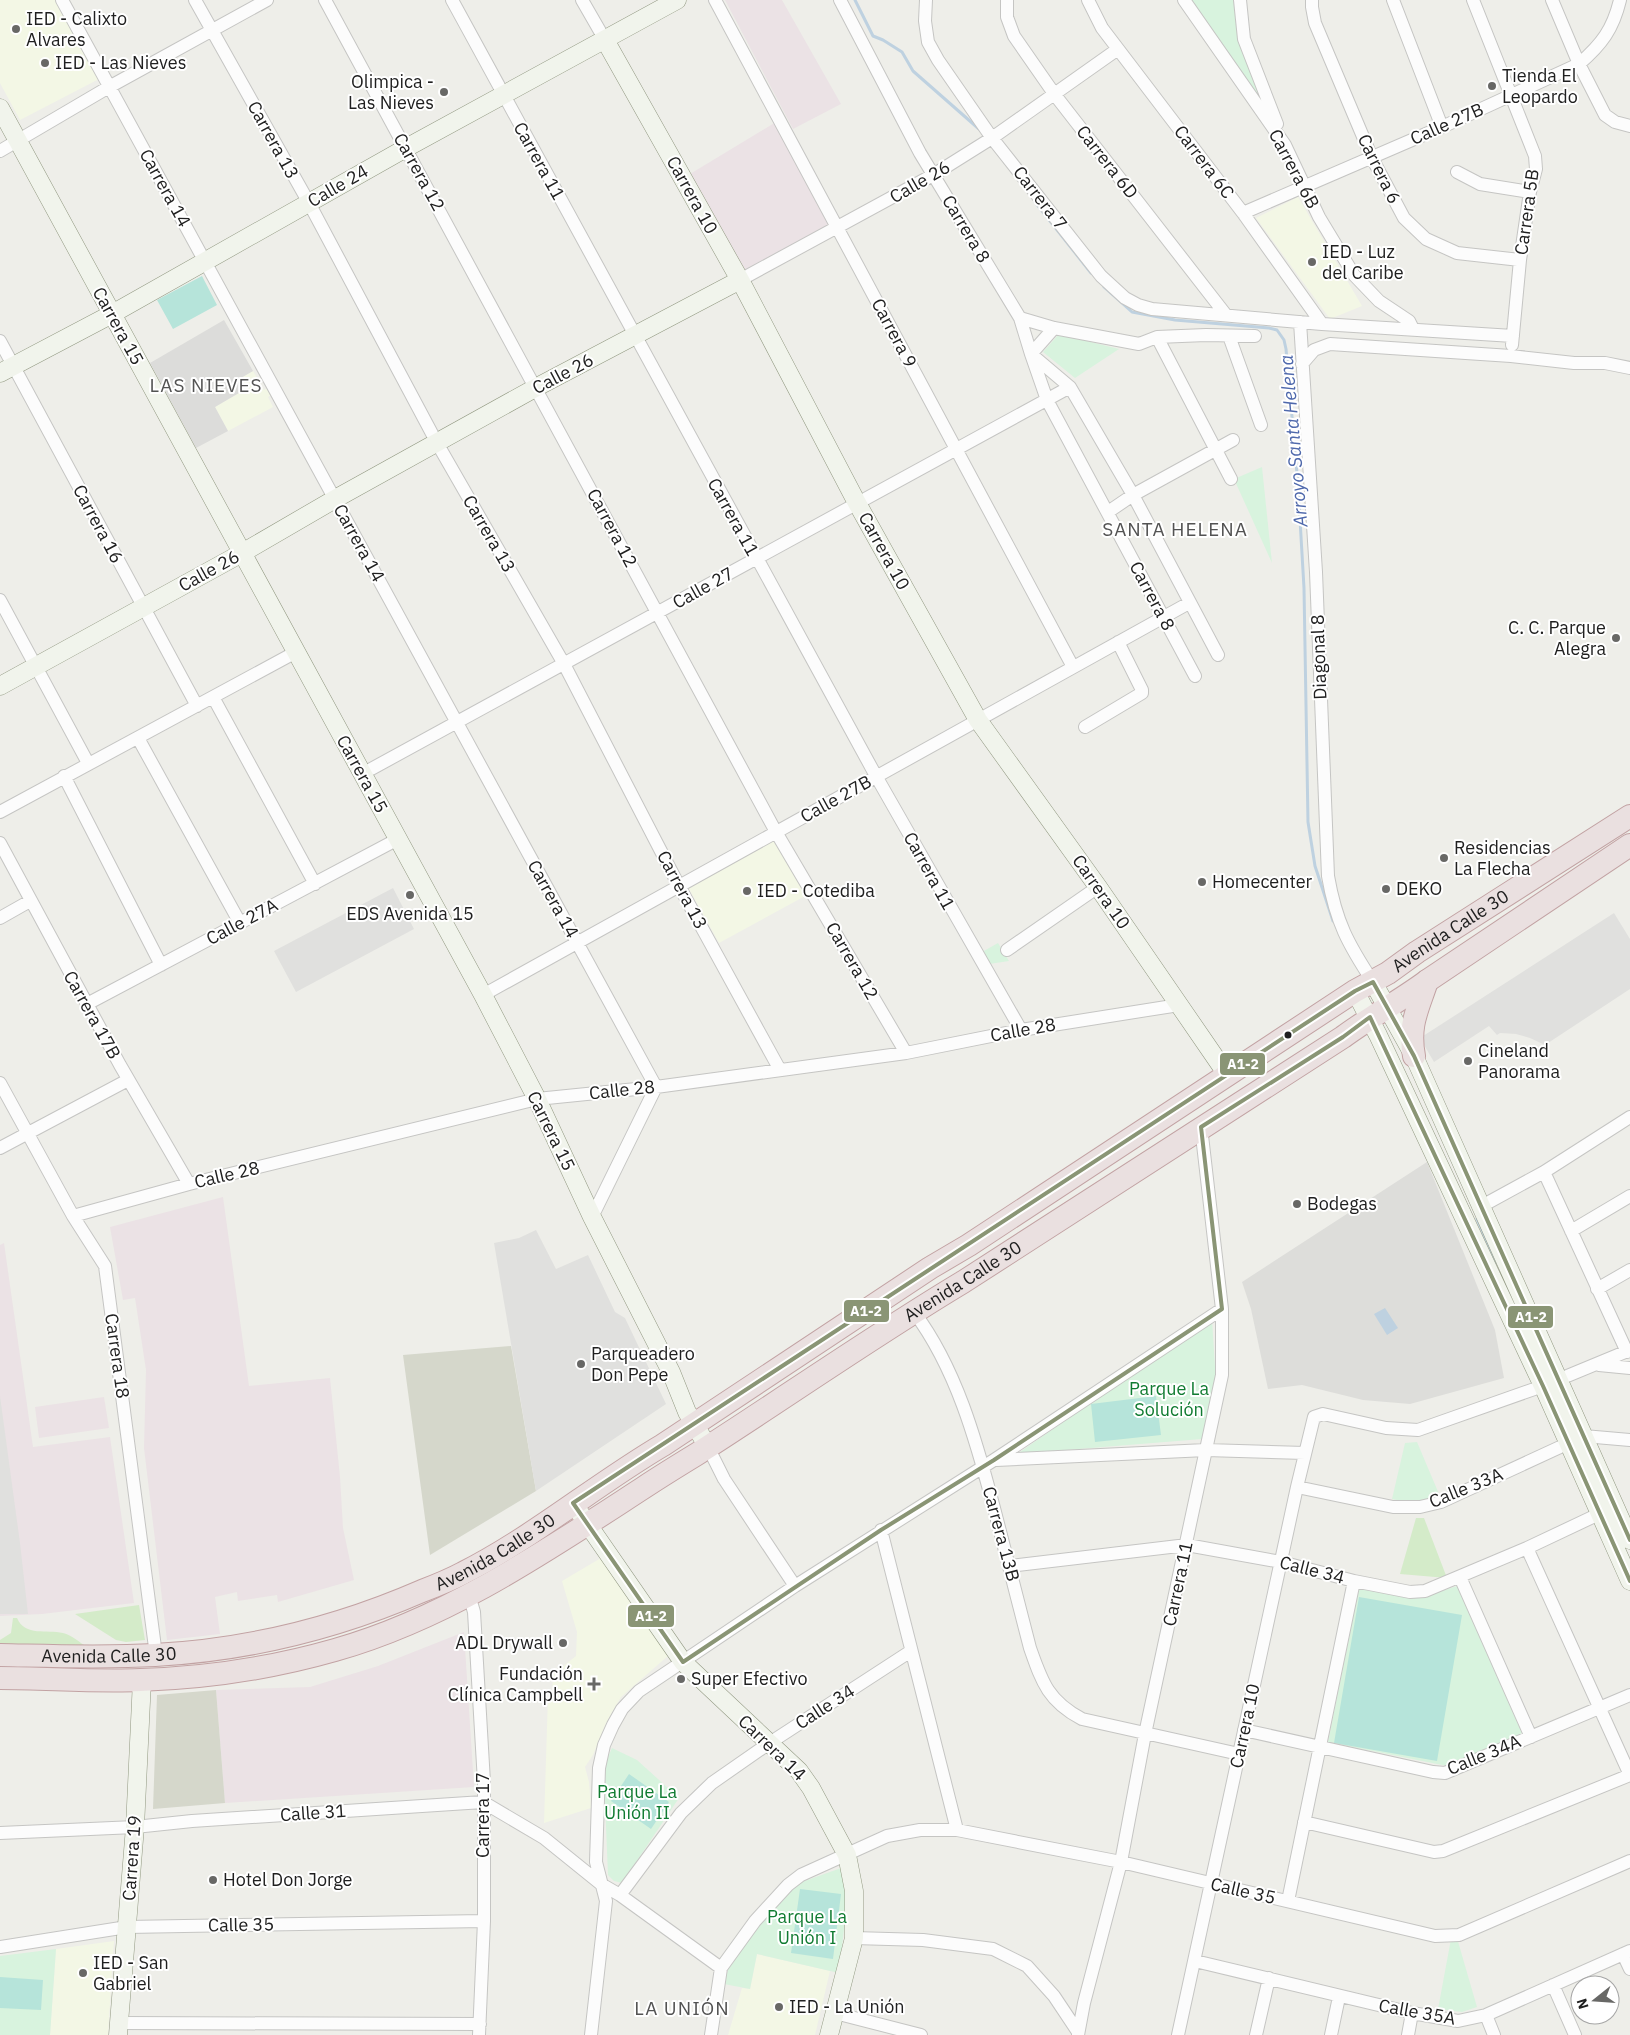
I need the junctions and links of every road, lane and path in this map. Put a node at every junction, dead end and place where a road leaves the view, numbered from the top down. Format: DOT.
graph roads {
  1 [pos="62,0"];
  2 [pos="195,0"];
  3 [pos="267,0"];
  4 [pos="325,0"];
  5 [pos="452,0"];
  6 [pos="582,0"];
  7 [pos="677,0"];
  8 [pos="715,0"];
  9 [pos="840,0"];
  10 [pos="926,0"];
  11 [pos="1007,0"];
  12 [pos="1088,0"];
  13 [pos="1184,0"];
  14 [pos="1240,0"];
  15 [pos="1312,0"];
  16 [pos="1393,0"];
  17 [pos="1473,0"];
  18 [pos="1552,0"];
  19 [pos="1620,0"];
  20 [pos="212,31"];
  21 [pos="604,40"];
  22 [pos="1118,49"];
  23 [pos="1580,64"];
  24 [pos="109,87"];
  25 [pos="1055,95"];
  26 [pos="1510,95"];
  27 [pos="503,96"];
  28 [pos="0,108"];
  29 [pos="1630,126"];
  30 [pos="1442,127"];
  31 [pos="992,138"];
  32 [pos="18,141"];
  33 [pos="1285,145"];
  34 [pos="406,148"];
  35 [pos="0,151"];
  36 [pos="1372,158"];
  37 [pos="1457,172"];
  38 [pos="933,175"];
  39 [pos="1305,186"];
  40 [pos="1530,192"];
  41 [pos="309,203"];
  42 [pos="1244,213"];
  43 [pos="838,228"];
  44 [pos="1520,260"];
  45 [pos="204,261"];
  46 [pos="740,280"];
  47 [pos="112,314"];
  48 [pos="1226,315"];
  49 [pos="1020,318"];
  50 [pos="1300,322"];
  51 [pos="1206,324"];
  52 [pos="1322,324"];
  53 [pos="1054,328"];
  54 [pos="1412,334"];
  55 [pos="635,336"];
  56 [pos="1229,336"];
  57 [pos="1255,336"];
  58 [pos="1157,337"];
  59 [pos="0,341"];
  60 [pos="1031,354"];
  61 [pos="1302,364"];
  62 [pos="1630,368"];
  63 [pos="7,370"];
  64 [pos="1070,387"];
  65 [pos="537,388"];
  66 [pos="1047,400"];
  67 [pos="1261,425"];
  68 [pos="1234,440"];
  69 [pos="437,443"];
  70 [pos="956,449"];
  71 [pos="1215,450"];
  72 [pos="1231,479"];
  73 [pos="1133,495"];
  74 [pos="335,499"];
  75 [pos="857,503"];
  76 [pos="1108,512"];
  77 [pos="242,553"];
  78 [pos="756,559"];
  79 [pos="0,600"];
  80 [pos="1189,603"];
  81 [pos="144,607"];
  82 [pos="657,613"];
  83 [pos="1164,617"];
  84 [pos="1118,642"];
  85 [pos="296,652"];
  86 [pos="1218,655"];
  87 [pos="564,664"];
  88 [pos="36,666"];
  89 [pos="1073,667"];
  90 [pos="1195,676"];
  91 [pos="0,686"];
  92 [pos="213,697"];
  93 [pos="197,706"];
  94 [pos="978,720"];
  95 [pos="457,722"];
  96 [pos="1085,727"];
  97 [pos="138,738"];
  98 [pos="88,763"];
  99 [pos="362,774"];
  100 [pos="64,776"];
  101 [pos="876,776"];
  102 [pos="0,812"];
  103 [pos="1630,816"];
  104 [pos="776,832"];
  105 [pos="398,840"];
  106 [pos="0,843"];
  107 [pos="1630,845"];
  108 [pos="315,884"];
  109 [pos="679,886"];
  110 [pos="1098,887"];
  111 [pos="30,901"];
  112 [pos="0,918"];
  113 [pos="240,923"];
  114 [pos="577,943"];
  115 [pos="1007,950"];
  116 [pos="160,965"];
  117 [pos="1427,980"];
  118 [pos="1364,986"];
  119 [pos="483,995"];
  120 [pos="87,1004"];
  121 [pos="1179,1005"];
  122 [pos="1378,1012"];
  123 [pos="1021,1030"];
  124 [pos="906,1053"];
  125 [pos="1414,1056"];
  126 [pos="780,1070"];
  127 [pos="1228,1076"];
  128 [pos="128,1080"];
  129 [pos="0,1083"];
  130 [pos="656,1087"];
  131 [pos="536,1099"];
  132 [pos="1630,1117"];
  133 [pos="1201,1127"];
  134 [pos="28,1134"];
  135 [pos="0,1148"];
  136 [pos="1544,1172"];
  137 [pos="188,1184"];
  138 [pos="1630,1196"];
  139 [pos="1480,1207"];
  140 [pos="73,1216"];
  141 [pos="592,1217"];
  142 [pos="1571,1231"];
  143 [pos="1630,1270"];
  144 [pos="1597,1289"];
  145 [pos="1222,1309"];
  146 [pos="914,1312"];
  147 [pos="1629,1351"];
  148 [pos="1597,1365"];
  149 [pos="1630,1368"];
  150 [pos="1550,1383"];
  151 [pos="694,1424"];
  152 [pos="1584,1436"];
  153 [pos="1630,1440"];
  154 [pos="1568,1444"];
  155 [pos="708,1447"];
  156 [pos="1206,1450"];
  157 [pos="1306,1453"];
  158 [pos="994,1460"];
  159 [pos="983,1467"];
  160 [pos="1297,1487"];
  161 [pos="573,1503"];
  162 [pos="1599,1514"];
  163 [pos="586,1524"];
  164 [pos="881,1530"];
  165 [pos="1630,1540"];
  166 [pos="1187,1545"];
  167 [pos="1527,1548"];
  168 [pos="1281,1562"];
  169 [pos="1010,1566"];
  170 [pos="1460,1577"];
  171 [pos="1354,1581"];
  172 [pos="1630,1581"];
  173 [pos="795,1586"];
  174 [pos="469,1595"];
  175 [pos="910,1651"];
  176 [pos="0,1655"];
  177 [pos="156,1655"];
  178 [pos="683,1662"];
  179 [pos="0,1678"];
  180 [pos="142,1680"];
  181 [pos="1630,1695"];
  182 [pos="1600,1708"];
  183 [pos="1244,1730"];
  184 [pos="1146,1734"];
  185 [pos="1531,1737"];
  186 [pos="768,1744"];
  187 [pos="1320,1746"];
  188 [pos="1239,1754"];
  189 [pos="1630,1775"];
  190 [pos="483,1802"];
  191 [pos="1304,1822"];
  192 [pos="135,1827"];
  193 [pos="957,1830"];
  194 [pos="0,1833"];
  195 [pos="848,1855"];
  196 [pos="1630,1861"];
  197 [pos="1121,1862"];
  198 [pos="601,1884"];
  199 [pos="1212,1884"];
  200 [pos="620,1895"];
  201 [pos="1288,1901"];
  202 [pos="484,1921"];
  203 [pos="127,1927"];
  204 [pos="854,1938"];
  205 [pos="0,1946"];
  206 [pos="1627,1953"];
  207 [pos="1195,1961"];
  208 [pos="721,1968"];
  209 [pos="1630,1969"];
  210 [pos="1269,1978"];
  211 [pos="1553,1985"];
  212 [pos="1340,1997"];
  213 [pos="1057,2001"];
  214 [pos="1084,2003"];
  215 [pos="835,2013"];
  216 [pos="1412,2013"];
  217 [pos="1486,2015"];
  218 [pos="119,2029"];
  219 [pos="479,2030"];
  220 [pos="1078,2033"];
  221 [pos="591,2035"];
  222 [pos="711,2035"];
  223 [pos="830,2035"];
  224 [pos="921,2035"];
  225 [pos="1178,2035"];
  226 [pos="1256,2035"];
  227 [pos="1331,2035"];
  228 [pos="1408,2035"];
  229 [pos="1494,2035"];
  230 [pos="1576,2035"];
  1 -- 24 [label="street, Carrera 14"];
  2 -- 20 [label="street, Carrera 13"];
  3 -- 20 [label="street"];
  4 -- 34 [label="street, Carrera 12"];
  5 -- 27 [label="street, Carrera 11"];
  6 -- 21 [label="street, Carrera 10"];
  7 -- 21 [label="street, Calle 24"];
  8 -- 43 [label="street, Carrera 9"];
  9 -- 38 [label="street, Carrera 8"];
  10 -- 31 [label="street, Carrera 7"];
  11 -- 25 [label="street, Carrera 6D"];
  12 -- 22 [label="street, Carrera 6C"];
  13 -- 33 [label="street, Carrera 6B"];
  14 -- 33 [label="street"];
  15 -- 36 [label="street, Carrera 6"];
  16 -- 30 [label="street"];
  17 -- 26 [label="street, Carrera 5B"];
  18 -- 23 [label="street"];
  19 -- 23 [label="street, Calle 27B"];
  20 -- 24 [label="street"];
  20 -- 41 [label="street, Carrera 13"];
  21 -- 27 [label="street, Calle 24"];
  21 -- 46 [label="street, Carrera 10"];
  22 -- 25 [label="street, Calle 26"];
  22 -- 42 [label="street, Carrera 6C"];
  23 -- 26 [label="street, Calle 27B"];
  23 -- 29 [label="street"];
  24 -- 32 [label="street"];
  24 -- 45 [label="street, Carrera 14"];
  25 -- 31 [label="street, Calle 26"];
  25 -- 48 [label="street, Carrera 6D"];
  26 -- 30 [label="street, Calle 27B"];
  26 -- 40 [label="street, Carrera 5B"];
  27 -- 34 [label="street, Calle 24"];
  27 -- 55 [label="street, Carrera 11"];
  28 -- 32 [label="street, Carrera 15"];
  30 -- 36 [label="street, Calle 27B"];
  31 -- 38 [label="street, Calle 26"];
  31 -- 51 [label="street, Carrera 7"];
  32 -- 35 [label="street"];
  32 -- 47 [label="street, Carrera 15"];
  33 -- 39 [label="street, Carrera 6B"];
  34 -- 41 [label="street, Calle 24"];
  34 -- 65 [label="street, Carrera 12"];
  36 -- 39 [label="street, Calle 27B"];
  36 -- 44 [label="street, Carrera 6"];
  37 -- 40 [label="street"];
  38 -- 43 [label="street, Calle 26"];
  38 -- 49 [label="street, Carrera 8"];
  39 -- 42 [label="street, Calle 27B"];
  39 -- 54 [label="street, Carrera 6B"];
  40 -- 44 [label="street, Carrera 5B"];
  41 -- 45 [label="street, Calle 24"];
  41 -- 69 [label="street, Carrera 13"];
  42 -- 52 [label="street, Carrera 6C"];
  43 -- 46 [label="street, Calle 26"];
  43 -- 70 [label="street, Carrera 9"];
  44 -- 54 [label="street, Carrera 5B"];
  45 -- 47 [label="street, Calle 24"];
  45 -- 74 [label="street, Carrera 14"];
  46 -- 55 [label="street, Calle 26"];
  46 -- 75 [label="street, Carrera 10"];
  47 -- 63 [label="street, Calle 24"];
  47 -- 77 [label="street, Carrera 15"];
  48 -- 50 [label="street"];
  48 -- 51 [label="street, Carrera 7"];
  49 -- 53 [label="street"];
  49 -- 60 [label="street, Carrera 8"];
  50 -- 52 [label="street"];
  50 -- 61 [label="street, Diagonal 8"];
  51 -- 56 [label="street"];
  51 -- 58 [label="street"];
  52 -- 54 [label="street"];
  53 -- 58 [label="street"];
  53 -- 60 [label="street"];
  55 -- 65 [label="street, Calle 26"];
  55 -- 78 [label="street, Carrera 11"];
  56 -- 57 [label="street"];
  56 -- 67 [label="street"];
  58 -- 71 [label="street"];
  59 -- 63 [label="street, Carrera 16"];
  60 -- 64 [label="street, Carrera 8"];
  60 -- 66 [label="street, Carrera 8"];
  61 -- 62 [label="street"];
  61 -- 118 [label="street, Diagonal 8"];
  63 -- 81 [label="street, Carrera 16"];
  64 -- 66 [label="street, Calle 27"];
  64 -- 73 [label="street, Carrera 8"];
  65 -- 69 [label="street, Calle 26"];
  65 -- 82 [label="street, Carrera 12"];
  66 -- 70 [label="street, Calle 27"];
  66 -- 76 [label="street, Carrera 8"];
  68 -- 71 [label="street"];
  69 -- 74 [label="street, Calle 26"];
  69 -- 87 [label="street, Carrera 13"];
  70 -- 75 [label="street, Calle 27"];
  70 -- 89 [label="street, Carrera 9"];
  71 -- 72 [label="street"];
  71 -- 73 [label="street"];
  73 -- 76 [label="street"];
  73 -- 80 [label="street, Carrera 8"];
  74 -- 77 [label="street, Calle 26"];
  74 -- 95 [label="street, Carrera 14"];
  75 -- 78 [label="street, Calle 27"];
  75 -- 94 [label="street, Carrera 10"];
  76 -- 83 [label="street, Carrera 8"];
  77 -- 81 [label="street, Calle 26"];
  77 -- 85 [label="street, Carrera 15"];
  78 -- 82 [label="street, Calle 27"];
  78 -- 101 [label="street, Carrera 11"];
  79 -- 88 [label="street"];
  80 -- 83 [label="street, Calle 27B"];
  80 -- 86 [label="street, Carrera 8"];
  81 -- 88 [label="street, Calle 26"];
  81 -- 93 [label="street, Carrera 16"];
  82 -- 87 [label="street, Calle 27"];
  82 -- 104 [label="street, Carrera 12"];
  83 -- 84 [label="street, Calle 27B"];
  83 -- 90 [label="street, Carrera 8"];
  84 -- 89 [label="street, Calle 27B"];
  84 -- 96 [label="street"];
  85 -- 92 [label="street"];
  85 -- 99 [label="street, Carrera 15"];
  87 -- 95 [label="street, Calle 27"];
  87 -- 109 [label="street, Carrera 13"];
  88 -- 91 [label="street, Calle 26"];
  88 -- 98 [label="street"];
  89 -- 94 [label="street, Calle 27B"];
  92 -- 93 [label="street"];
  92 -- 108 [label="street"];
  93 -- 97 [label="street"];
  94 -- 101 [label="street, Calle 27B"];
  94 -- 110 [label="street, Carrera 10"];
  95 -- 99 [label="street, Calle 27"];
  95 -- 114 [label="street, Carrera 14"];
  97 -- 98 [label="street"];
  97 -- 113 [label="street"];
  98 -- 100 [label="street"];
  99 -- 105 [label="street, Carrera 15"];
  100 -- 102 [label="street"];
  100 -- 116 [label="street"];
  101 -- 104 [label="street, Calle 27B"];
  101 -- 123 [label="street, Carrera 11"];
  103 -- 118 [label="highway, Avenida Calle 30"];
  104 -- 109 [label="street, Calle 27B"];
  104 -- 124 [label="street, Carrera 12"];
  105 -- 108 [label="street, Calle 27A"];
  105 -- 119 [label="street, Carrera 15"];
  106 -- 111 [label="street, Carrera 17B"];
  107 -- 117 [label="highway, Avenida Calle 30"];
  108 -- 113 [label="street, Calle 27A"];
  109 -- 114 [label="street, Calle 27B"];
  109 -- 126 [label="street, Carrera 13"];
  110 -- 115 [label="street"];
  110 -- 121 [label="street, Carrera 10"];
  111 -- 112 [label="street"];
  111 -- 120 [label="street, Carrera 17B"];
  113 -- 116 [label="street, Calle 27A"];
  114 -- 119 [label="street, Calle 27B"];
  114 -- 130 [label="street, Carrera 14"];
  116 -- 120 [label="street, Calle 27A"];
  117 -- 122 [label="highway, Avenida Calle 30"];
  117 -- 125 [label="highway"];
  118 -- 122 [label="street"];
  118 -- 127 [label="highway, Avenida Calle 30"];
  119 -- 131 [label="street, Carrera 15"];
  120 -- 128 [label="street, Carrera 17B"];
  121 -- 123 [label="street, Calle 28"];
  121 -- 127 [label="street, Carrera 10"];
  122 -- 125 [label="street"];
  122 -- 133 [label="highway, Avenida Calle 30"];
  122 -- 150 [label="street"];
  123 -- 124 [label="street, Calle 28"];
  124 -- 126 [label="street, Calle 28"];
  125 -- 139 [label="street"];
  126 -- 130 [label="street, Calle 28"];
  127 -- 151 [label="highway, Avenida Calle 30"];
  128 -- 134 [label="street"];
  128 -- 137 [label="street, Carrera 17B"];
  129 -- 134 [label="street, Carrera 18"];
  130 -- 131 [label="street, Calle 28"];
  130 -- 141 [label="street"];
  131 -- 137 [label="street, Calle 28"];
  131 -- 141 [label="street, Carrera 15"];
  132 -- 136 [label="street"];
  133 -- 145 [label="street, Carrera 11"];
  133 -- 146 [label="highway, Avenida Calle 30"];
  134 -- 135 [label="street"];
  134 -- 140 [label="street, Carrera 18"];
  136 -- 139 [label="street"];
  136 -- 142 [label="street"];
  137 -- 140 [label="street, Calle 28"];
  138 -- 142 [label="street"];
  139 -- 150 [label="street"];
  140 -- 177 [label="street, Carrera 18"];
  141 -- 151 [label="street, Carrera 15"];
  142 -- 144 [label="street"];
  143 -- 144 [label="street"];
  144 -- 147 [label="street"];
  145 -- 156 [label="street, Carrera 11"];
  145 -- 158 [label="street"];
  146 -- 155 [label="highway, Avenida Calle 30"];
  146 -- 159 [label="street, Carrera 13B"];
  147 -- 148 [label="street"];
  148 -- 149 [label="street"];
  148 -- 150 [label="street"];
  150 -- 152 [label="street"];
  150 -- 154 [label="street"];
  150 -- 157 [label="street, Carrera 10"];
  151 -- 155 [label="street, Carrera 15"];
  151 -- 161 [label="highway, Avenida Calle 30"];
  152 -- 153 [label="street"];
  152 -- 154 [label="street, Calle 33A"];
  152 -- 165 [label="street"];
  154 -- 160 [label="street, Calle 33A"];
  154 -- 162 [label="street"];
  155 -- 163 [label="highway, Avenida Calle 30"];
  155 -- 173 [label="street"];
  156 -- 157 [label="street"];
  156 -- 158 [label="street"];
  156 -- 166 [label="street, Carrera 11"];
  157 -- 160 [label="street, Carrera 10"];
  158 -- 159 [label="street"];
  159 -- 164 [label="street"];
  159 -- 169 [label="street, Carrera 13B"];
  160 -- 168 [label="street, Carrera 10"];
  161 -- 163 [label="street, Carrera 14"];
  161 -- 177 [label="highway, Avenida Calle 30"];
  162 -- 167 [label="street, Calle 34"];
  162 -- 172 [label="street"];
  163 -- 174 [label="highway, Avenida Calle 30"];
  163 -- 178 [label="street, Carrera 14"];
  164 -- 173 [label="street"];
  164 -- 175 [label="street"];
  166 -- 168 [label="street, Calle 34"];
  166 -- 169 [label="street, Calle 34"];
  166 -- 184 [label="street, Carrera 11"];
  167 -- 170 [label="street, Calle 34"];
  167 -- 182 [label="street"];
  168 -- 171 [label="street, Calle 34"];
  168 -- 183 [label="street, Carrera 10"];
  169 -- 184 [label="street, Carrera 13B"];
  170 -- 171 [label="street, Calle 34"];
  170 -- 185 [label="street"];
  171 -- 187 [label="street"];
  173 -- 178 [label="street"];
  174 -- 180 [label="highway, Avenida Calle 30"];
  174 -- 190 [label="street, Carrera 17"];
  175 -- 186 [label="street, Calle 34"];
  175 -- 193 [label="street"];
  176 -- 177 [label="highway, Avenida Calle 30"];
  178 -- 186 [label="street, Carrera 14"];
  178 -- 198 [label="street"];
  179 -- 180 [label="highway, Avenida Calle 30"];
  180 -- 192 [label="street, Carrera 19"];
  181 -- 182 [label="street, Calle 34A"];
  182 -- 185 [label="street, Calle 34A"];
  182 -- 189 [label="street"];
  183 -- 187 [label="street, Calle 34A"];
  183 -- 188 [label="street, Carrera 10"];
  184 -- 188 [label="street, Carrera 13B"];
  184 -- 197 [label="street, Carrera 11"];
  185 -- 187 [label="street, Calle 34A"];
  186 -- 195 [label="street, Carrera 14"];
  186 -- 200 [label="street, Calle 34"];
  187 -- 191 [label="street"];
  188 -- 199 [label="street, Carrera 10"];
  189 -- 191 [label="street"];
  190 -- 192 [label="street, Calle 31"];
  190 -- 198 [label="street"];
  190 -- 202 [label="street, Carrera 17"];
  191 -- 201 [label="street"];
  192 -- 194 [label="street, Calle 31"];
  192 -- 203 [label="street, Carrera 19"];
  193 -- 195 [label="street, Calle 35"];
  193 -- 197 [label="street, Calle 35"];
  195 -- 204 [label="street, Carrera 14"];
  195 -- 208 [label="street, Calle 35"];
  196 -- 201 [label="street, Calle 35"];
  197 -- 199 [label="street, Calle 35"];
  197 -- 214 [label="street, Carrera 11"];
  198 -- 200 [label="street"];
  198 -- 221 [label="street"];
  199 -- 201 [label="street, Calle 35"];
  199 -- 207 [label="street, Carrera 10"];
  200 -- 208 [label="street"];
  202 -- 203 [label="street, Calle 35"];
  202 -- 219 [label="street, Carrera 17"];
  203 -- 205 [label="street, Calle 35"];
  203 -- 218 [label="street, Carrera 19"];
  204 -- 213 [label="street"];
  204 -- 215 [label="street, Carrera 14"];
  206 -- 209 [label="street"];
  206 -- 211 [label="street, Calle 35A"];
  207 -- 210 [label="street, Calle 35A"];
  207 -- 225 [label="street, Carrera 10"];
  208 -- 222 [label="street"];
  210 -- 212 [label="street, Calle 35A"];
  210 -- 226 [label="street"];
  211 -- 217 [label="street, Calle 35A"];
  211 -- 230 [label="street"];
  212 -- 216 [label="street, Calle 35A"];
  212 -- 227 [label="street"];
  213 -- 214 [label="street"];
  213 -- 220 [label="street"];
  214 -- 220 [label="street, Carrera 11"];
  215 -- 223 [label="street, Carrera 14"];
  215 -- 224 [label="street"];
  216 -- 217 [label="street, Calle 35A"];
  216 -- 228 [label="street"];
  217 -- 229 [label="street"];
  218 -- 219 [label="street"];
}
